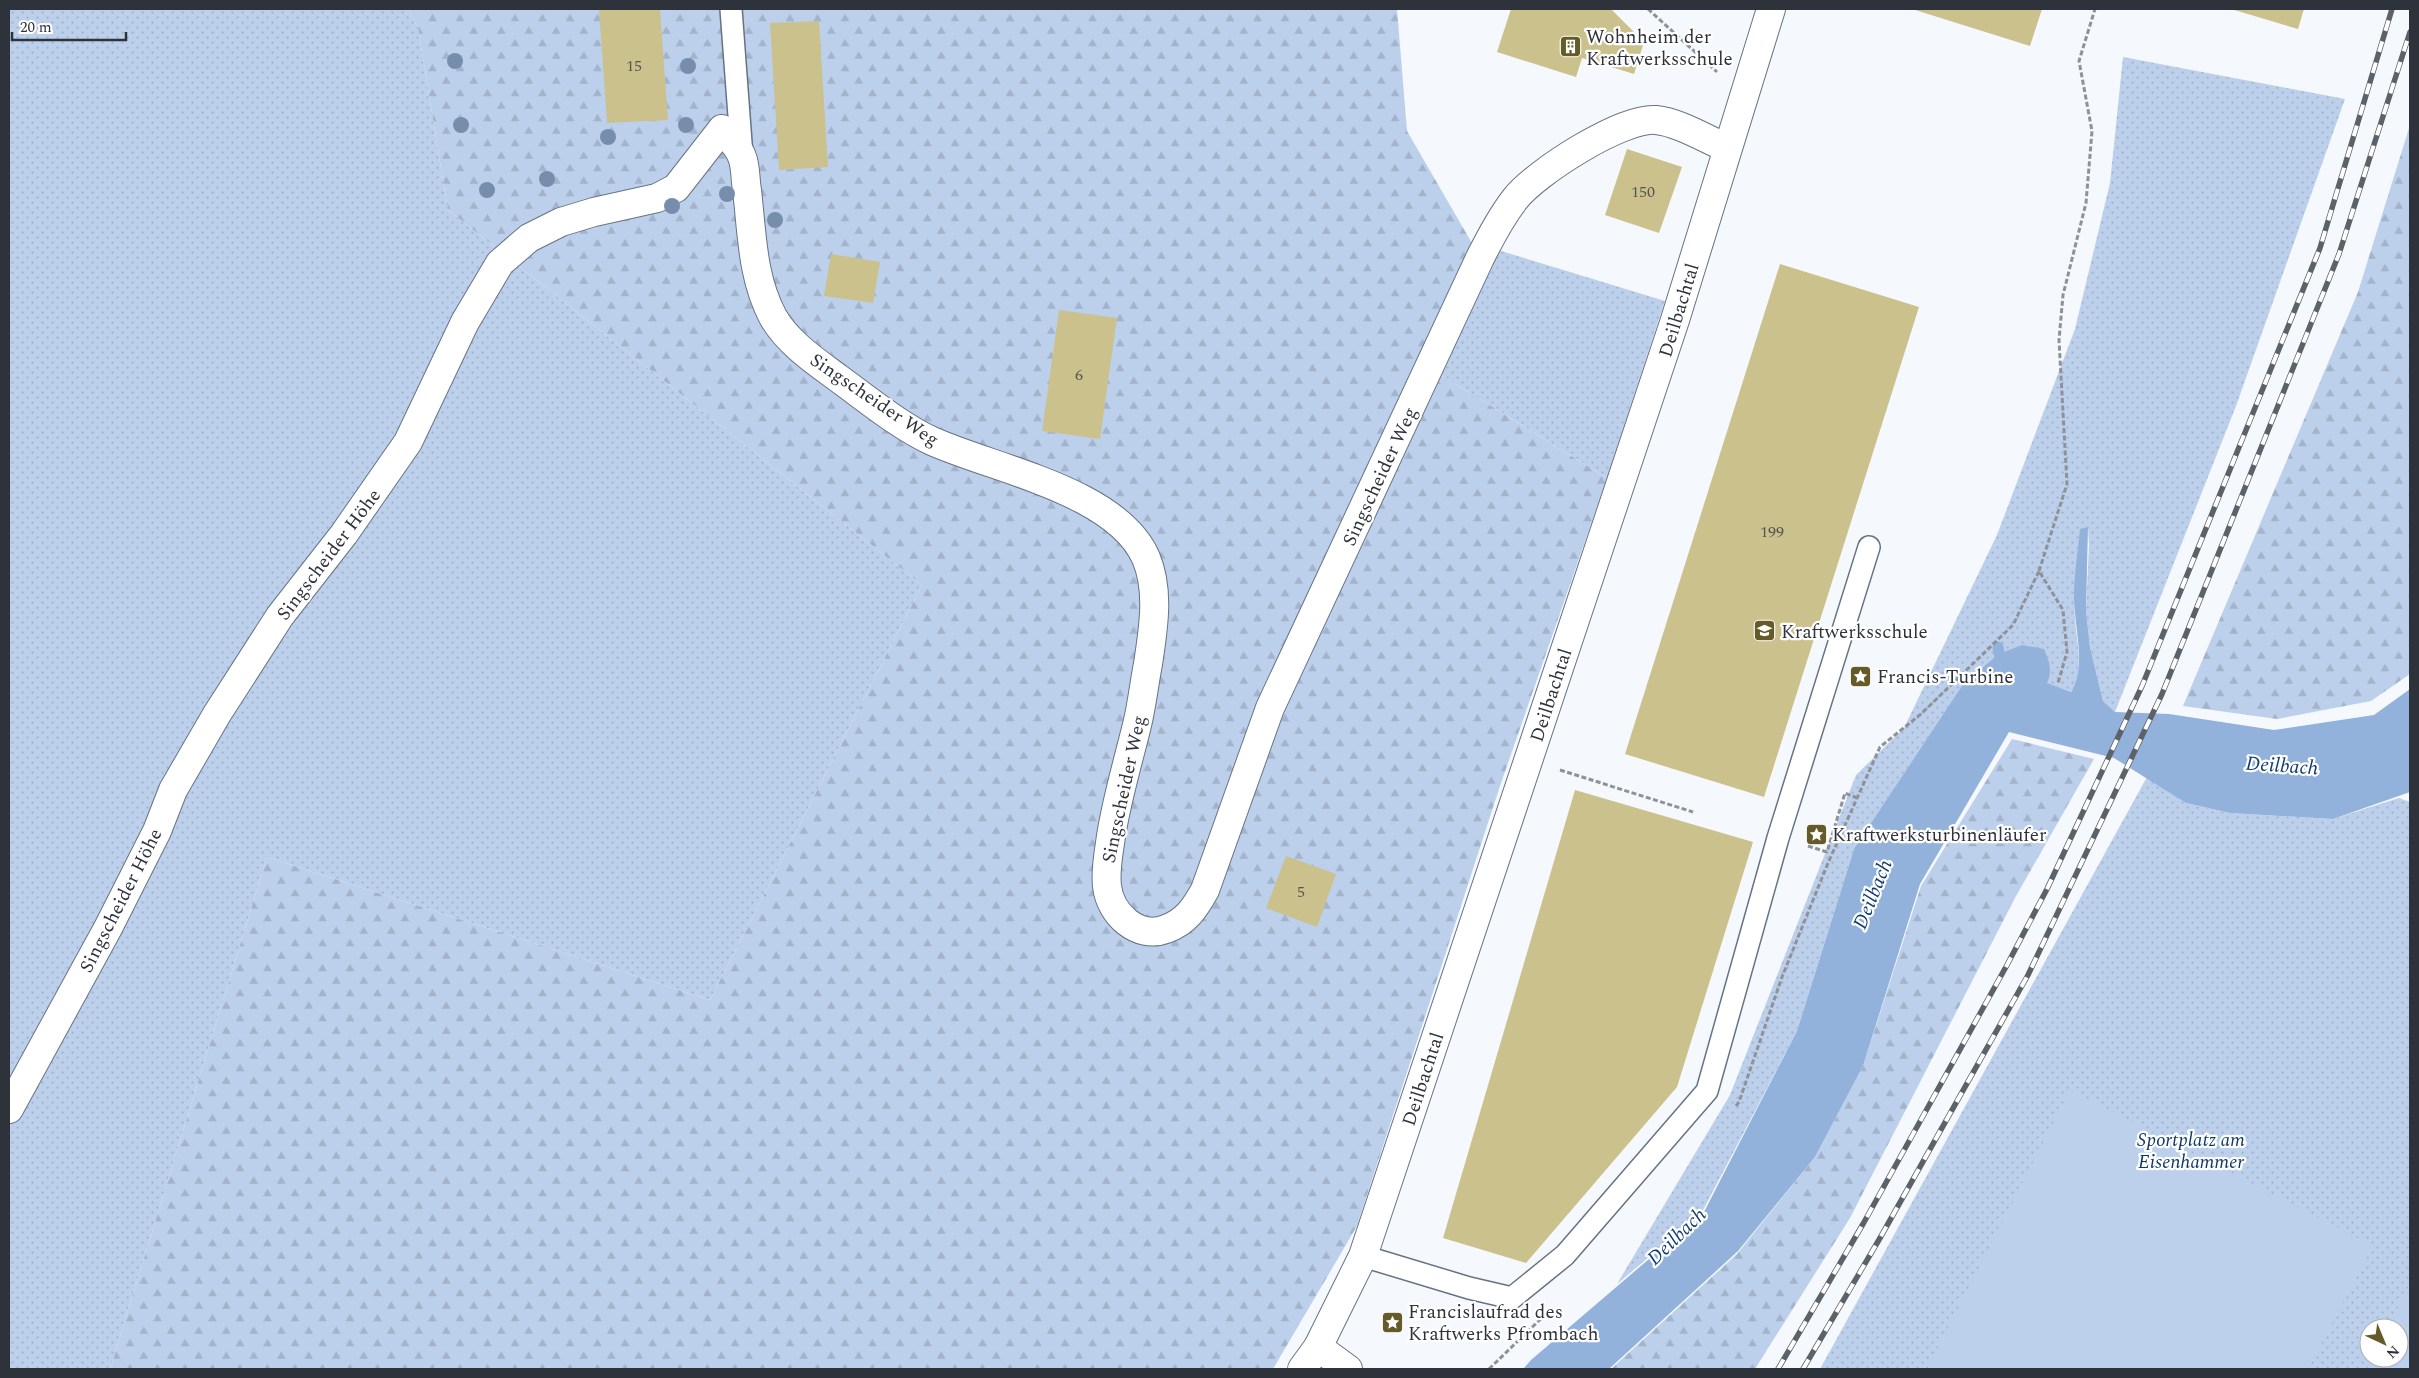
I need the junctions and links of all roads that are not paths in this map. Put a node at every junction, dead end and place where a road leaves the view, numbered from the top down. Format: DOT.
graph roads {
  1 [pos="731,9"];
  2 [pos="1771,9"];
  3 [pos="1727,148"];
  4 [pos="742,156"];
  5 [pos="1869,547"];
  6 [pos="9,1109"];
  7 [pos="1363,1256"];
  8 [pos="1318,1347"];
  9 [pos="1302,1369"];
  10 [pos="1348,1369"];
  1 -- 4 [label="lane, Singscheider Weg"];
  2 -- 3 [label="street, Deilbachtal"];
  3 -- 4 [label="street, Singscheider Weg"];
  3 -- 7 [label="street, Deilbachtal"];
  4 -- 6 [label="street, Singscheider Höhe"];
  5 -- 7 [label="lane"];
  7 -- 8 [label="street, Deilbachtal"];
  8 -- 9 [label="street, Deilbachtal"];
  8 -- 10 [label="street"];
}
